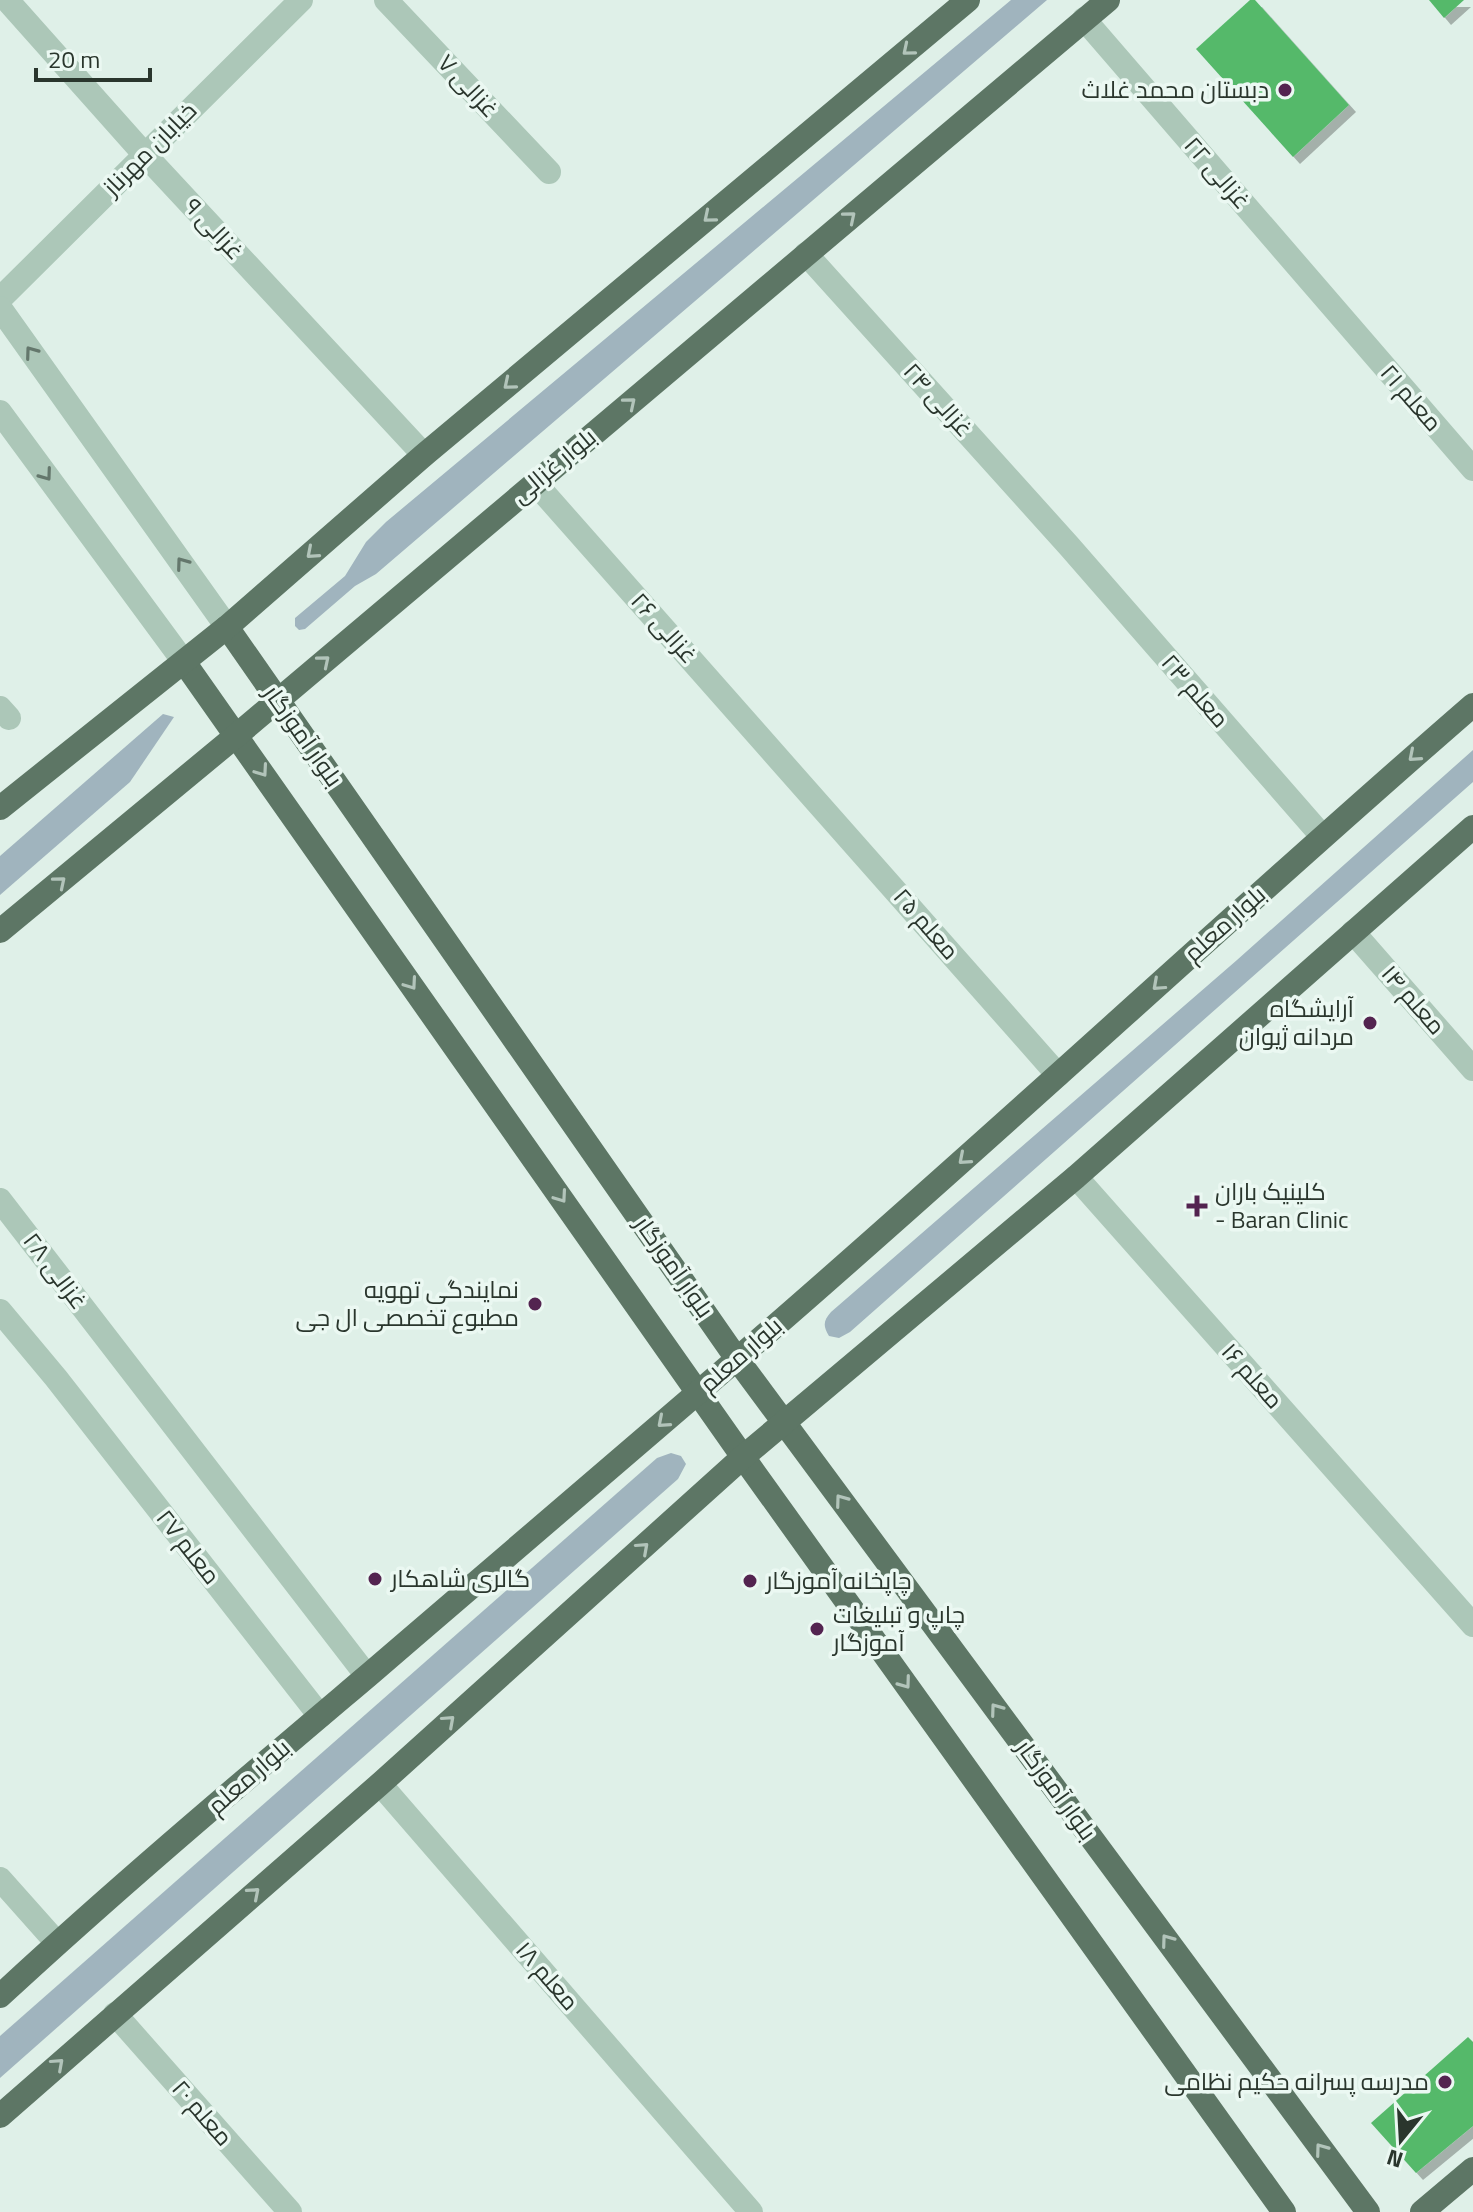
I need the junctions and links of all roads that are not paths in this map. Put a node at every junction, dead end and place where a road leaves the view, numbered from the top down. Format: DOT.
graph roads {
  1 [pos="7,0"];
  2 [pos="301,0"];
  3 [pos="386,0"];
  4 [pos="968,0"];
  5 [pos="1108,0"];
  6 [pos="1084,19"];
  7 [pos="145,155"];
  8 [pos="549,172"];
  9 [pos="806,254"];
  10 [pos="0,299"];
  11 [pos="0,308"];
  12 [pos="1350,327"];
  13 [pos="0,412"];
  14 [pos="424,455"];
  15 [pos="1473,469"];
  16 [pos="535,483"];
  17 [pos="1069,546"];
  18 [pos="227,627"];
  19 [pos="184,662"];
  20 [pos="279,700"];
  21 [pos="1473,705"];
  22 [pos="237,735"];
  23 [pos="793,774"];
  24 [pos="0,808"];
  25 [pos="1473,827"];
  26 [pos="1322,836"];
  27 [pos="0,931"];
  28 [pos="1353,932"];
  29 [pos="1473,1069"];
  30 [pos="1058,1075"];
  31 [pos="1076,1177"];
  32 [pos="0,1200"];
  33 [pos="0,1311"];
  34 [pos="737,1359"];
  35 [pos="698,1392"];
  36 [pos="784,1423"];
  37 [pos="743,1457"];
  38 [pos="1473,1625"];
  39 [pos="367,1676"];
  40 [pos="320,1716"];
  41 [pos="380,1784"];
  42 [pos="0,1879"];
  43 [pos="57,1943"];
  44 [pos="0,1996"];
  45 [pos="115,2014"];
  46 [pos="0,2116"];
  47 [pos="1473,2169"];
  48 [pos="290,2212"];
  49 [pos="751,2212"];
  50 [pos="1284,2212"];
  51 [pos="1368,2212"];
  52 [pos="1422,2212"];
  1 -- 7 [label="street, غزالی ۹"];
  2 -- 7 [label="street, خیابان مهرناز"];
  3 -- 8 [label="street, غزالی ۷"];
  4 -- 14 [label="main road, one-way"];
  5 -- 6 [label="main road, بلوار غزالی"];
  9 -- 6 [label="main road, بلوار غزالی, one-way"];
  6 -- 12 [label="street, غزالی ۲۲"];
  7 -- 10 [label="street, خیابان مهرناز"];
  7 -- 14 [label="street, غزالی ۹"];
  16 -- 9 [label="main road, بلوار غزالی, one-way"];
  9 -- 17 [label="street, غزالی ۲۴"];
  18 -- 11 [label="street, بلوار آموزگار, one-way"];
  12 -- 15 [label="street, معلم ۲۱"];
  13 -- 19 [label="street, one-way"];
  14 -- 18 [label="main road, one-way"];
  20 -- 16 [label="main road, بلوار غزالی, one-way"];
  16 -- 23 [label="street, غزالی ۲۶"];
  17 -- 26 [label="street, معلم ۲۳"];
  18 -- 19 [label="main road"];
  18 -- 20 [label="main road, بلوار آموزگار"];
  19 -- 22 [label="main road"];
  19 -- 24 [label="main road"];
  20 -- 22 [label="main road, بلوار غزالی"];
  20 -- 34 [label="main road, بلوار آموزگار"];
  21 -- 26 [label="main road, بلوار معلم, one-way"];
  27 -- 22 [label="main road, بلوار غزالی, one-way"];
  22 -- 35 [label="main road, one-way"];
  23 -- 30 [label="street, معلم ۲۵"];
  25 -- 28 [label="main road"];
  26 -- 30 [label="main road, بلوار معلم, one-way"];
  28 -- 29 [label="street, معلم ۱۴"];
  28 -- 31 [label="main road"];
  30 -- 34 [label="main road, بلوار معلم, one-way"];
  31 -- 36 [label="main road"];
  31 -- 38 [label="street, معلم ۱۶"];
  32 -- 39 [label="street, غزالی ۲۸"];
  33 -- 40 [label="street, معلم ۲۷"];
  34 -- 35 [label="main road, بلوار معلم"];
  34 -- 36 [label="main road, بلوار آموزگار"];
  35 -- 37 [label="main road"];
  35 -- 39 [label="main road, بلوار معلم, one-way"];
  36 -- 37 [label="main road"];
  51 -- 36 [label="main road, بلوار آموزگار, one-way"];
  41 -- 37 [label="main road, one-way"];
  37 -- 50 [label="main road, one-way"];
  39 -- 40 [label="main road, بلوار معلم"];
  40 -- 43 [label="main road, بلوار معلم"];
  45 -- 41 [label="main road, one-way"];
  41 -- 49 [label="street, معلم ۱۸"];
  42 -- 43 [label="street"];
  43 -- 44 [label="main road, بلوار معلم"];
  46 -- 45 [label="main road, one-way"];
  45 -- 48 [label="street, معلم ۲۰"];
  47 -- 52 [label="main road"];
}
